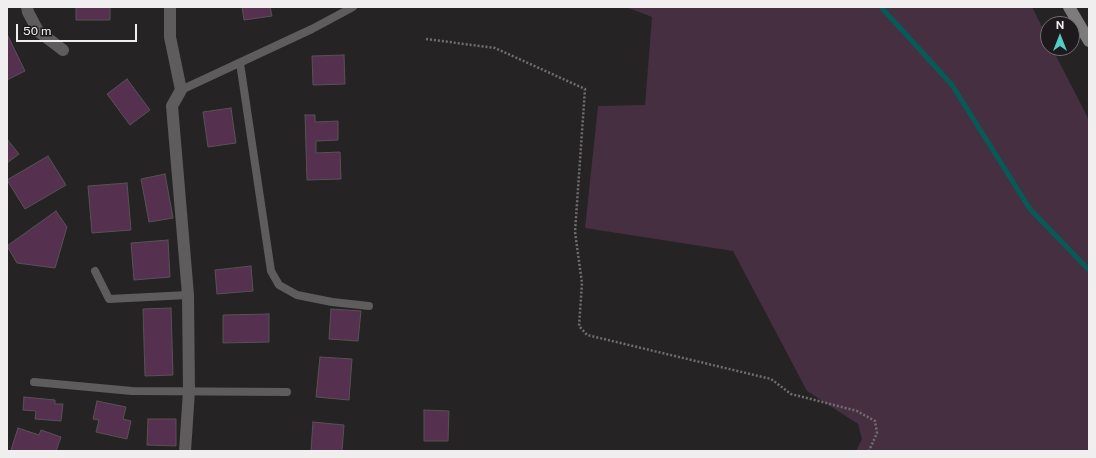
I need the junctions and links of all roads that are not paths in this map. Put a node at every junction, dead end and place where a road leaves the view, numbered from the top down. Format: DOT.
graph roads {
  1 [pos="27,7"];
  2 [pos="170,7"];
  3 [pos="353,7"];
  4 [pos="1069,7"];
  5 [pos="1089,41"];
  6 [pos="63,50"];
  7 [pos="240,64"];
  8 [pos="181,90"];
  9 [pos="95,271"];
  10 [pos="188,295"];
  11 [pos="369,306"];
  12 [pos="34,382"];
  13 [pos="189,391"];
  14 [pos="287,392"];
  15 [pos="185,451"];
  1 -- 6 [label="street"];
  2 -- 8 [label="street"];
  3 -- 7 [label="lane"];
  4 -- 5 [label="main road"];
  7 -- 8 [label="lane"];
  7 -- 11 [label="lane"];
  8 -- 10 [label="street"];
  9 -- 10 [label="lane"];
  10 -- 13 [label="street"];
  12 -- 13 [label="lane"];
  13 -- 14 [label="lane"];
  13 -- 15 [label="street"];
}
